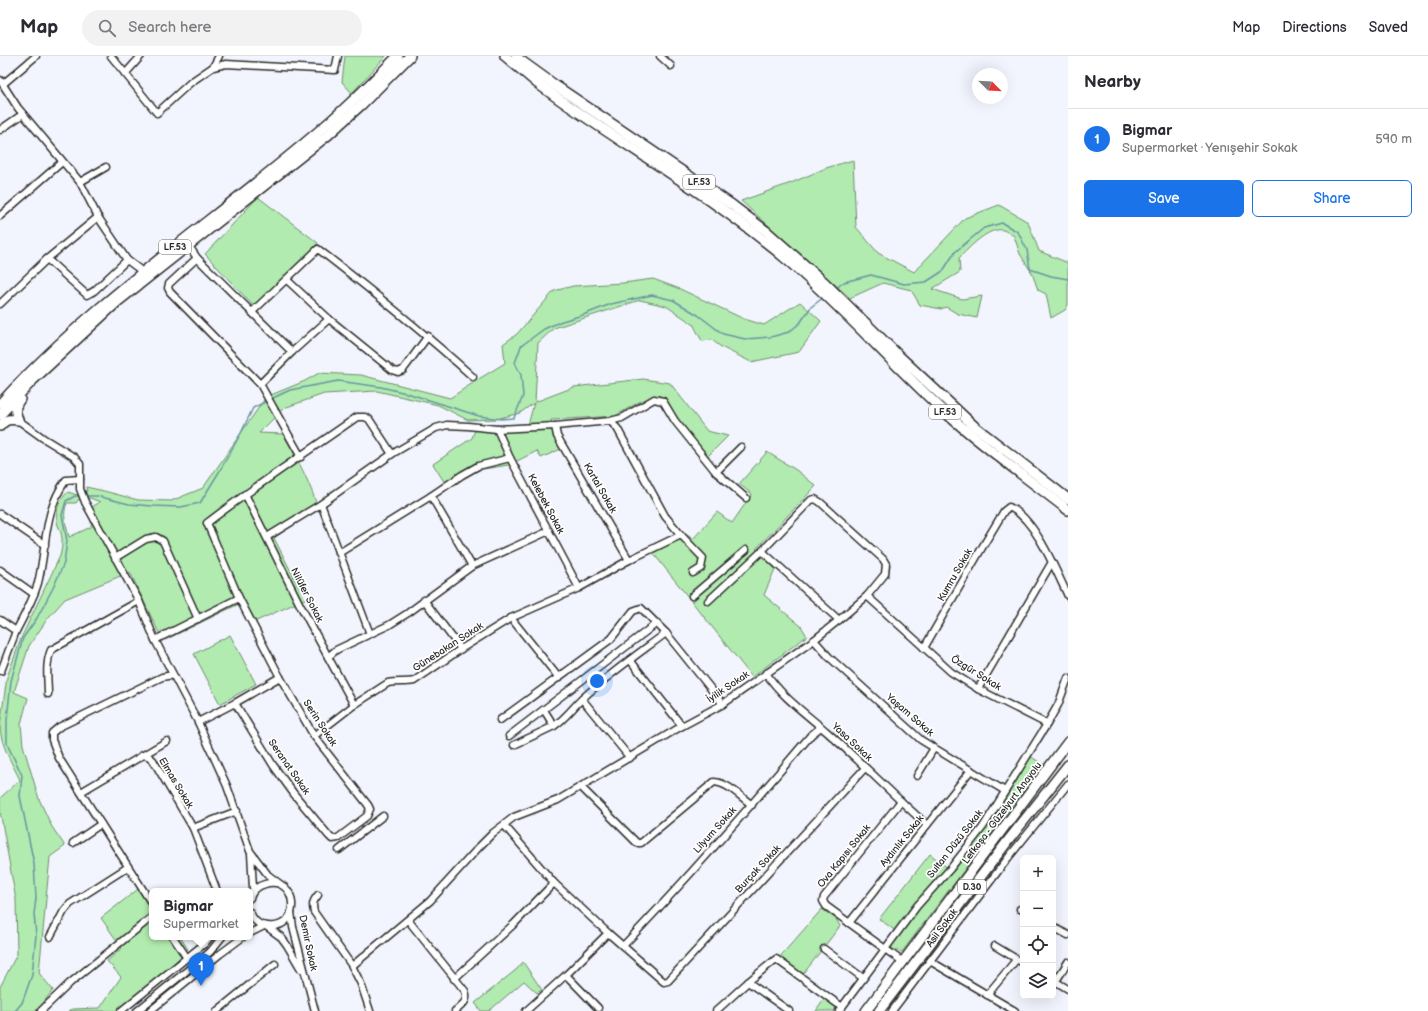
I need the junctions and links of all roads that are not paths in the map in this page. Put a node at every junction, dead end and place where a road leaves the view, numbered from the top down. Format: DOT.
graph roads {
  1 [pos="36,56"];
  2 [pos="111,56"];
  3 [pos="141,56"];
  4 [pos="219,56"];
  5 [pos="338,56"];
  6 [pos="398,56"];
  7 [pos="410,56"];
  8 [pos="505,56"];
  9 [pos="516,56"];
  10 [pos="660,56"];
  11 [pos="671,66"];
  12 [pos="213,67"];
  13 [pos="125,74"];
  14 [pos="1,82"];
  15 [pos="23,114"];
  16 [pos="0,130"];
  17 [pos="62,162"];
  18 [pos="106,167"];
  19 [pos="80,182"];
  20 [pos="0,216"];
  21 [pos="98,217"];
  22 [pos="189,246"];
  23 [pos="197,258"];
  24 [pos="47,259"];
  25 [pos="127,260"];
  26 [pos="143,272"];
  27 [pos="287,280"];
  28 [pos="823,286"];
  29 [pos="837,300"];
  30 [pos="118,302"];
  31 [pos="0,304"];
  32 [pos="252,312"];
  33 [pos="329,319"];
  34 [pos="428,336"];
  35 [pos="292,352"];
  36 [pos="473,377"];
  37 [pos="262,386"];
  38 [pos="0,404"];
  39 [pos="0,416"];
  40 [pos="18,420"];
  41 [pos="610,421"];
  42 [pos="0,426"];
  43 [pos="555,426"];
  44 [pos="497,429"];
  45 [pos="741,447"];
  46 [pos="392,454"];
  47 [pos="301,457"];
  48 [pos="510,458"];
  49 [pos="716,472"];
  50 [pos="80,480"];
  51 [pos="245,494"];
  52 [pos="431,496"];
  53 [pos="746,498"];
  54 [pos="1068,499"];
  55 [pos="321,504"];
  56 [pos="1068,510"];
  57 [pos="0,514"];
  58 [pos="550,531"];
  59 [pos="681,535"];
  60 [pos="267,537"];
  61 [pos="45,545"];
  62 [pos="746,550"];
  63 [pos="762,551"];
  64 [pos="339,554"];
  65 [pos="114,558"];
  66 [pos="629,560"];
  67 [pos="1052,562"];
  68 [pos="472,566"];
  69 [pos="0,570"];
  70 [pos="693,573"];
  71 [pos="579,588"];
  72 [pos="34,594"];
  73 [pos="692,596"];
  74 [pos="867,596"];
  75 [pos="1068,596"];
  76 [pos="239,598"];
  77 [pos="424,600"];
  78 [pos="139,601"];
  79 [pos="708,601"];
  80 [pos="511,618"];
  81 [pos="198,619"];
  82 [pos="0,620"];
  83 [pos="839,620"];
  84 [pos="657,623"];
  85 [pos="16,631"];
  86 [pos="666,633"];
  87 [pos="370,634"];
  88 [pos="155,640"];
  89 [pos="814,640"];
  90 [pos="924,648"];
  91 [pos="461,649"];
  92 [pos="328,657"];
  93 [pos="630,660"];
  94 [pos="0,672"];
  95 [pos="766,673"];
  96 [pos="173,675"];
  97 [pos="280,677"];
  98 [pos="559,678"];
  99 [pos="1068,678"];
  100 [pos="978,688"];
  101 [pos="48,694"];
  102 [pos="582,698"];
  103 [pos="235,703"];
  104 [pos="723,704"];
  105 [pos="354,705"];
  106 [pos="544,710"];
  107 [pos="500,720"];
  108 [pos="198,722"];
  109 [pos="1047,724"];
  110 [pos="554,726"];
  111 [pos="682,726"];
  112 [pos="821,727"];
  113 [pos="314,736"];
  114 [pos="509,736"];
  115 [pos="167,741"];
  116 [pos="1068,742"];
  117 [pos="514,745"];
  118 [pos="934,748"];
  119 [pos="142,755"];
  120 [pos="630,758"];
  121 [pos="1068,765"];
  122 [pos="865,768"];
  123 [pos="971,770"];
  124 [pos="917,776"];
  125 [pos="1068,784"];
  126 [pos="581,787"];
  127 [pos="1005,791"];
  128 [pos="81,792"];
  129 [pos="901,801"];
  130 [pos="752,805"];
  131 [pos="237,811"];
  132 [pos="384,816"];
  133 [pos="101,824"];
  134 [pos="504,825"];
  135 [pos="927,825"];
  136 [pos="193,828"];
  137 [pos="332,839"];
  138 [pos="73,843"];
  139 [pos="339,850"];
  140 [pos="250,851"];
  141 [pos="128,867"];
  142 [pos="554,883"];
  143 [pos="280,884"];
  144 [pos="216,888"];
  145 [pos="253,888"];
  146 [pos="253,894"];
  147 [pos="318,895"];
  148 [pos="149,899"];
  149 [pos="291,912"];
  150 [pos="253,917"];
  151 [pos="149,919"];
  152 [pos="408,920"];
  153 [pos="849,923"];
  154 [pos="265,926"];
  155 [pos="1056,929"];
  156 [pos="253,932"];
  157 [pos="608,933"];
  158 [pos="1068,935"];
  159 [pos="50,937"];
  160 [pos="175,940"];
  161 [pos="207,940"];
  162 [pos="220,940"];
  163 [pos="239,940"];
  164 [pos="623,946"];
  165 [pos="995,946"];
  166 [pos="824,949"];
  167 [pos="885,950"];
  168 [pos="187,958"];
  169 [pos="1016,960"];
  170 [pos="930,961"];
  171 [pos="902,962"];
  172 [pos="1020,962"];
  173 [pos="1068,962"];
  174 [pos="276,964"];
  175 [pos="352,966"];
  176 [pos="166,975"];
  177 [pos="566,975"];
  178 [pos="305,977"];
  179 [pos="863,978"];
  180 [pos="1056,978"];
  181 [pos="454,979"];
  182 [pos="748,982"];
  183 [pos="1056,982"];
  184 [pos="172,983"];
  185 [pos="1068,988"];
  186 [pos="987,994"];
  187 [pos="598,1008"];
  188 [pos="314,1009"];
  189 [pos="841,1009"];
  190 [pos="894,1010"];
  191 [pos="41,1011"];
  192 [pos="121,1011"];
  193 [pos="137,1011"];
  194 [pos="150,1011"];
  195 [pos="217,1011"];
  196 [pos="307,1011"];
  197 [pos="370,1011"];
  198 [pos="455,1011"];
  199 [pos="526,1011"];
  200 [pos="716,1011"];
  201 [pos="789,1011"];
  202 [pos="866,1011"];
  203 [pos="879,1011"];
  204 [pos="1015,1011"];
  1 -- 14 [label="street"];
  2 -- 13 [label="street"];
  3 -- 13 [label="street"];
  4 -- 12 [label="street"];
  5 -- 12 [label="street"];
  6 -- 26 [label="highway, LF.53"];
  7 -- 22 [label="highway, LF.53"];
  8 -- 28 [label="highway, LF.53"];
  9 -- 28 [label="highway, LF.53"];
  10 -- 11 [label="street"];
  12 -- 13 [label="street"];
  14 -- 15 [label="street"];
  15 -- 16 [label="street"];
  15 -- 17 [label="street"];
  17 -- 19 [label="street"];
  17 -- 20 [label="street"];
  18 -- 19 [label="street"];
  19 -- 21 [label="street"];
  21 -- 24 [label="street"];
  21 -- 25 [label="street"];
  22 -- 23 [label="street"];
  22 -- 30 [label="highway, LF.53"];
  23 -- 32 [label="street"];
  23 -- 37 [label="street"];
  24 -- 25 [label="street"];
  24 -- 31 [label="street"];
  25 -- 26 [label="street"];
  26 -- 38 [label="highway, LF.53"];
  27 -- 32 [label="street"];
  27 -- 33 [label="street"];
  27 -- 34 [label="street"];
  28 -- 29 [label="highway, LF.53"];
  29 -- 54 [label="highway, LF.53"];
  29 -- 56 [label="highway, LF.53"];
  30 -- 39 [label="highway, LF.53"];
  30 -- 40 [label="highway"];
  32 -- 35 [label="street"];
  33 -- 34 [label="street"];
  33 -- 35 [label="street"];
  34 -- 36 [label="street"];
  35 -- 37 [label="street"];
  37 -- 47 [label="street"];
  40 -- 42 [label="highway"];
  40 -- 50 [label="street"];
  41 -- 43 [label="street"];
  41 -- 49 [label="street"];
  41 -- 59 [label="street"];
  43 -- 44 [label="street"];
  43 -- 66 [label="street, Kartal Sokak"];
  44 -- 46 [label="street"];
  44 -- 48 [label="street, Kelebek Sokak"];
  45 -- 49 [label="street"];
  46 -- 47 [label="street"];
  46 -- 55 [label="street"];
  47 -- 51 [label="street"];
  48 -- 52 [label="street"];
  48 -- 58 [label="street, Kelebek Sokak"];
  49 -- 53 [label="street"];
  50 -- 61 [label="street"];
  50 -- 65 [label="street"];
  51 -- 60 [label="street, Nilüfer Sokak"];
  51 -- 76 [label="street, Serin Sokak"];
  52 -- 64 [label="street"];
  52 -- 68 [label="street"];
  55 -- 60 [label="street"];
  55 -- 64 [label="street"];
  57 -- 61 [label="street"];
  58 -- 68 [label="street"];
  58 -- 71 [label="street, Kelebek Sokak"];
  59 -- 66 [label="street, Günebakan Sokak"];
  59 -- 70 [label="street"];
  60 -- 92 [label="street, Nilüfer Sokak"];
  61 -- 72 [label="street"];
  62 -- 73 [label="street"];
  63 -- 74 [label="street, İyilik Sokak"];
  63 -- 79 [label="street"];
  63 -- 83 [label="street"];
  64 -- 87 [label="street"];
  65 -- 78 [label="street"];
  65 -- 81 [label="street"];
  66 -- 71 [label="street, Günebakan Sokak"];
  67 -- 75 [label="street"];
  67 -- 90 [label="street, Kumru Sokak"];
  67 -- 100 [label="street"];
  68 -- 77 [label="street"];
  69 -- 72 [label="street"];
  71 -- 80 [label="street, Günebakan Sokak"];
  72 -- 85 [label="street"];
  74 -- 83 [label="street, İyilik Sokak"];
  74 -- 90 [label="street, Özgür Sokak"];
  76 -- 81 [label="street"];
  76 -- 97 [label="street, Serin Sokak"];
  77 -- 87 [label="street"];
  77 -- 91 [label="street"];
  78 -- 88 [label="street"];
  78 -- 101 [label="street"];
  80 -- 91 [label="street, Günebakan Sokak"];
  80 -- 98 [label="street"];
  81 -- 88 [label="street"];
  82 -- 85 [label="street"];
  83 -- 89 [label="street, İyilik Sokak"];
  84 -- 86 [label="street"];
  84 -- 98 [label="street"];
  84 -- 106 [label="street"];
  85 -- 94 [label="street"];
  86 -- 93 [label="street"];
  86 -- 104 [label="street"];
  87 -- 92 [label="street"];
  88 -- 96 [label="street"];
  89 -- 95 [label="street, İyilik Sokak"];
  89 -- 118 [label="street, Yaşam Sokak"];
  90 -- 100 [label="street, Özgür Sokak"];
  91 -- 105 [label="street, Günebakan Sokak"];
  92 -- 105 [label="street, Nilüfer Sokak"];
  93 -- 102 [label="street"];
  93 -- 111 [label="street"];
  95 -- 104 [label="street, İyilik Sokak"];
  95 -- 112 [label="street, Yasa Sokak"];
  96 -- 108 [label="street"];
  96 -- 128 [label="street"];
  97 -- 103 [label="street"];
  97 -- 113 [label="street, Serin Sokak"];
  98 -- 107 [label="street"];
  99 -- 109 [label="street, Sultan Düzü Sokak"];
  100 -- 109 [label="street, Özgür Sokak"];
  102 -- 110 [label="street"];
  102 -- 120 [label="street"];
  103 -- 108 [label="street"];
  103 -- 137 [label="street, Seranat Sokak"];
  104 -- 111 [label="street, İyilik Sokak"];
  105 -- 113 [label="street, Günebakan Sokak"];
  106 -- 110 [label="street"];
  106 -- 114 [label="street"];
  108 -- 131 [label="street"];
  109 -- 127 [label="street, Sultan Düzü Sokak"];
  110 -- 117 [label="street"];
  111 -- 120 [label="street, İyilik Sokak"];
  112 -- 122 [label="street, Yasa Sokak"];
  112 -- 130 [label="street, Lilyum Sokak"];
  113 -- 137 [label="street, Serin Sokak"];
  115 -- 119 [label="street"];
  116 -- 171 [label="highway, Lefkoşa - Güzelyurt Anayolu / D.30"];
  118 -- 123 [label="street, Yaşam Sokak"];
  118 -- 124 [label="street"];
  119 -- 128 [label="street"];
  119 -- 136 [label="street, Elmas Sokak"];
  120 -- 126 [label="street, İyilik Sokak"];
  121 -- 203 [label="highway, D.30"];
  122 -- 129 [label="street, Yasa Sokak"];
  122 -- 164 [label="street, Burçak Sokak"];
  123 -- 127 [label="street, Yaşam Sokak"];
  123 -- 135 [label="street, Aydınlık Sokak"];
  125 -- 170 [label="street, Asil Sokak"];
  126 -- 130 [label="street"];
  126 -- 134 [label="street, İyilik Sokak"];
  127 -- 167 [label="street, Sultan Düzü Sokak"];
  128 -- 133 [label="street"];
  129 -- 135 [label="street, Yasa Sokak"];
  129 -- 153 [label="street, Ova Kapısı Sokak"];
  130 -- 164 [label="street, Lilyum Sokak"];
  131 -- 136 [label="street"];
  131 -- 140 [label="street"];
  132 -- 139 [label="street"];
  133 -- 138 [label="street"];
  133 -- 141 [label="street"];
  134 -- 142 [label="street"];
  134 -- 152 [label="street, İyilik Sokak"];
  135 -- 153 [label="street, Aydınlık Sokak"];
  136 -- 144 [label="street, Elmas Sokak"];
  140 -- 143 [label="street, Demir Sokak"];
  140 -- 145 [label="street"];
  141 -- 148 [label="street"];
  141 -- 159 [label="street"];
  142 -- 157 [label="street"];
  142 -- 181 [label="street"];
  143 -- 146 [label="street"];
  143 -- 149 [label="street, Demir Sokak"];
  147 -- 175 [label="street"];
  149 -- 154 [label="street"];
  149 -- 178 [label="street, Demir Sokak"];
  150 -- 154 [label="street, Demir Sokak"];
  151 -- 191 [label="street"];
  152 -- 175 [label="street, İyilik Sokak"];
  152 -- 181 [label="street"];
  153 -- 167 [label="street, Ova Kapısı Sokak"];
  154 -- 156 [label="street"];
  154 -- 178 [label="street, Demir Sokak"];
  155 -- 158 [label="street"];
  157 -- 164 [label="street"];
  157 -- 177 [label="street"];
  160 -- 168 [label="street"];
  161 -- 168 [label="street"];
  162 -- 184 [label="street"];
  163 -- 194 [label="street"];
  165 -- 169 [label="street"];
  166 -- 179 [label="street"];
  167 -- 171 [label="street, Ova Kapısı Sokak"];
  167 -- 179 [label="street, Sultan Düzü Sokak"];
  168 -- 176 [label="street"];
  169 -- 172 [label="street"];
  169 -- 186 [label="street"];
  170 -- 186 [label="street"];
  170 -- 190 [label="street, Asil Sokak"];
  171 -- 202 [label="highway, Lefkoşa - Güzelyurt Anayolu / D.30"];
  173 -- 180 [label="street"];
  174 -- 195 [label="street"];
  175 -- 197 [label="street"];
  176 -- 184 [label="street"];
  176 -- 192 [label="street"];
  177 -- 187 [label="street"];
  177 -- 199 [label="street"];
  178 -- 188 [label="street, Demir Sokak"];
  179 -- 189 [label="street, Sultan Düzü Sokak"];
  181 -- 198 [label="street"];
  182 -- 189 [label="street"];
  182 -- 200 [label="street"];
  182 -- 201 [label="street"];
  183 -- 185 [label="street"];
  184 -- 193 [label="street"];
  186 -- 204 [label="street"];
  188 -- 196 [label="street"];
}
